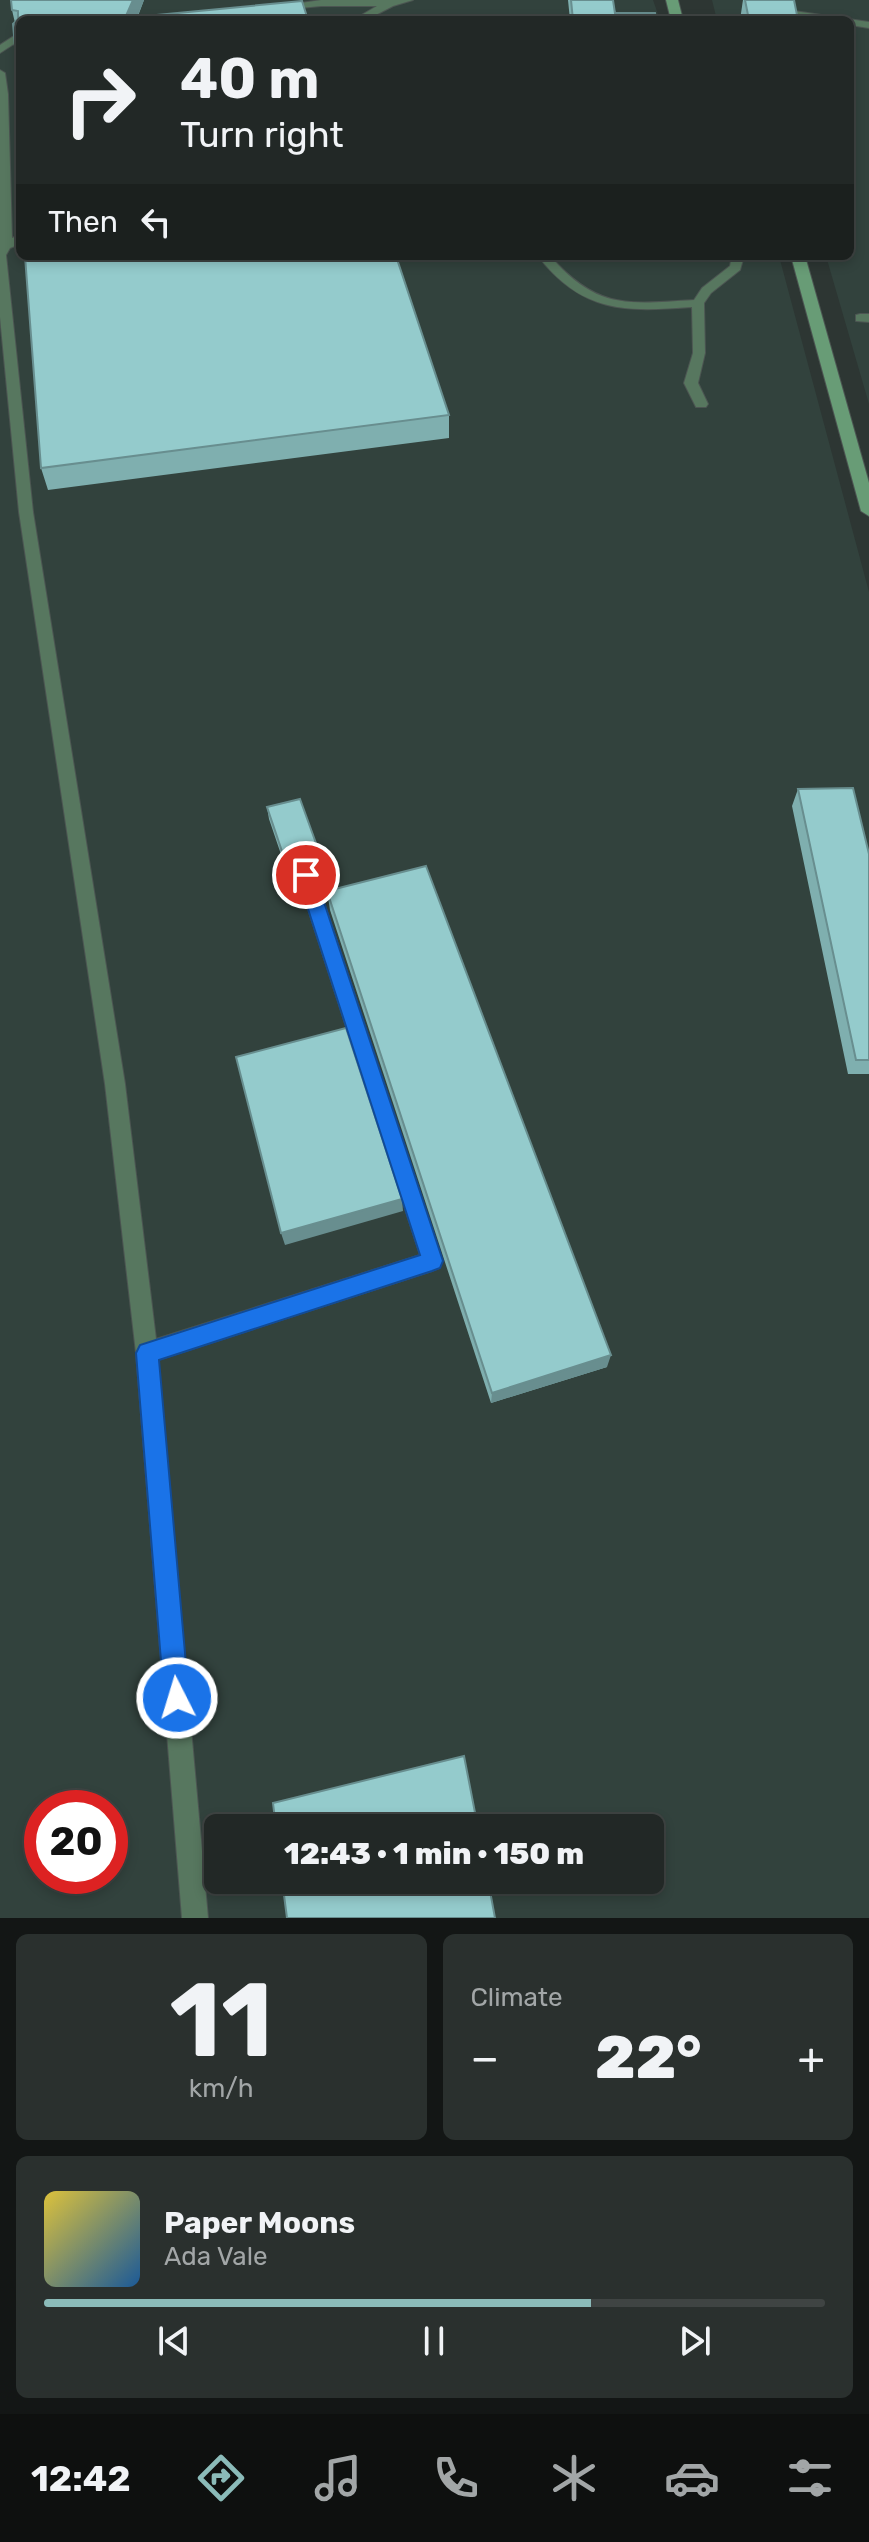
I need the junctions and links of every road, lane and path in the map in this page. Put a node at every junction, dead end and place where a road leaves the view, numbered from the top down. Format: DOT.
graph roads {
  1 [pos="408,0"];
  2 [pos="749,0"];
  3 [pos="390,3"];
  4 [pos="274,8"];
  5 [pos="362,16"];
  6 [pos="813,16"];
  7 [pos="0,73"];
  8 [pos="13,242"];
  9 [pos="547,260"];
  10 [pos="737,260"];
  11 [pos="799,260"];
  12 [pos="698,303"];
  13 [pos="701,404"];
  14 [pos="869,511"];
  15 [pos="306,875"];
  16 [pos="147,1353"];
  17 [pos="195,1918"];
  1 -- 3 [label="lane"];
  2 -- 6 [label="lane"];
  3 -- 4 [label="lane"];
  3 -- 5 [label="lane"];
  7 -- 8 [label="lane"];
  8 -- 16 [label="lane"];
  9 -- 12 [label="lane"];
  10 -- 12 [label="lane"];
  11 -- 14 [label="main road"];
  12 -- 13 [label="lane"];
  15 -- 16 [label="lane"];
  16 -- 17 [label="lane"];
}
